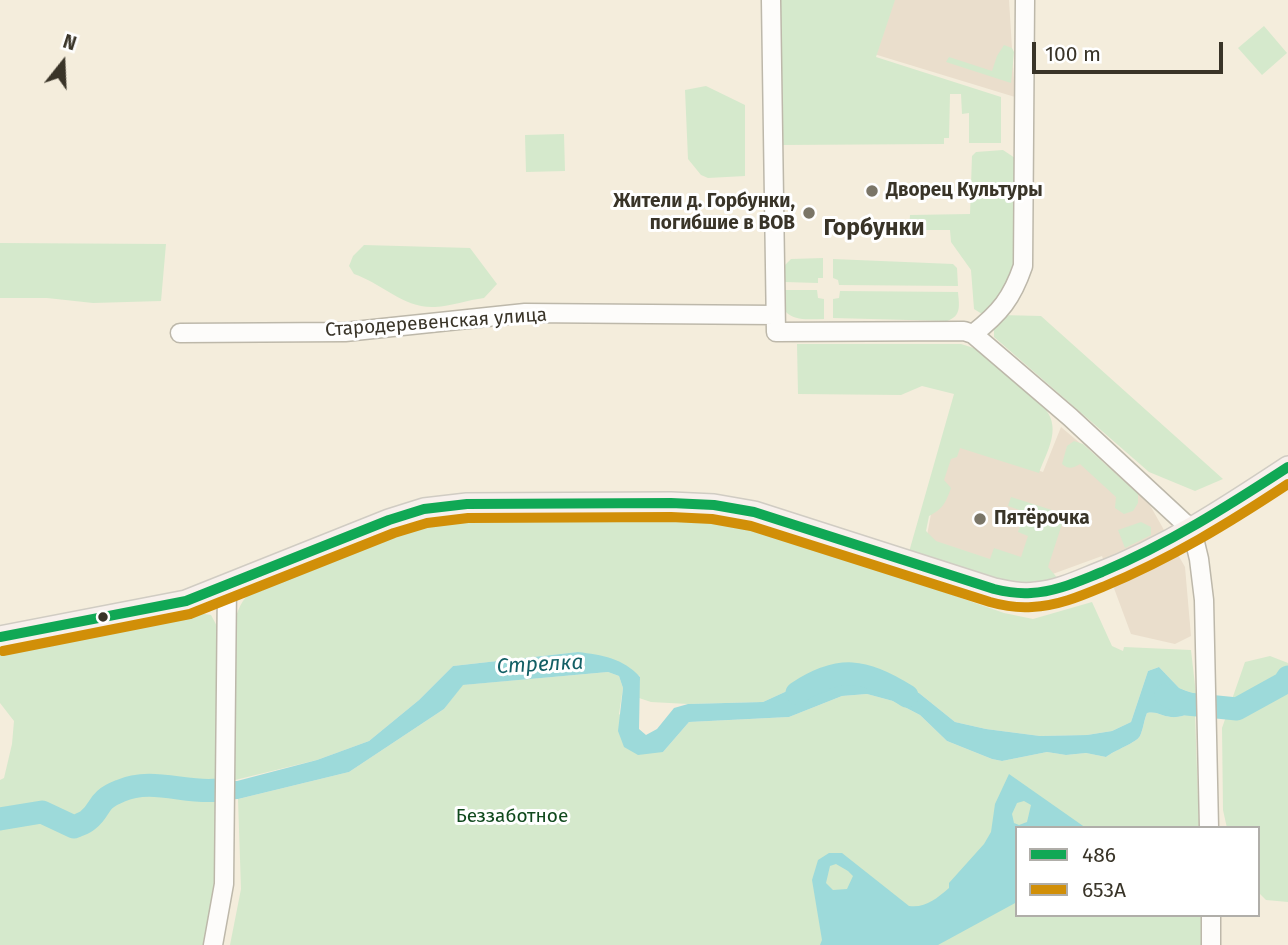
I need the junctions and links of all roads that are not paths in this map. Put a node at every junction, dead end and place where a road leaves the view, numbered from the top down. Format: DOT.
graph roads {
  1 [pos="771,0"];
  2 [pos="1025,0"];
  3 [pos="775,315"];
  4 [pos="180,333"];
  5 [pos="973,334"];
  6 [pos="1288,467"];
  7 [pos="1192,530"];
  8 [pos="227,585"];
  9 [pos="0,637"];
  10 [pos="1209,826"];
  11 [pos="1211,917"];
  12 [pos="214,945"];
  13 [pos="1212,945"];
  1 -- 3 [label="street"];
  2 -- 5 [label="street"];
  3 -- 4 [label="street, Стародеревенская улица"];
  3 -- 5 [label="street"];
  5 -- 7 [label="street"];
  6 -- 7 [label="main road"];
  7 -- 8 [label="main road"];
  7 -- 10 [label="street"];
  8 -- 9 [label="main road"];
  8 -- 12 [label="street"];
  11 -- 13 [label="street"];
}
